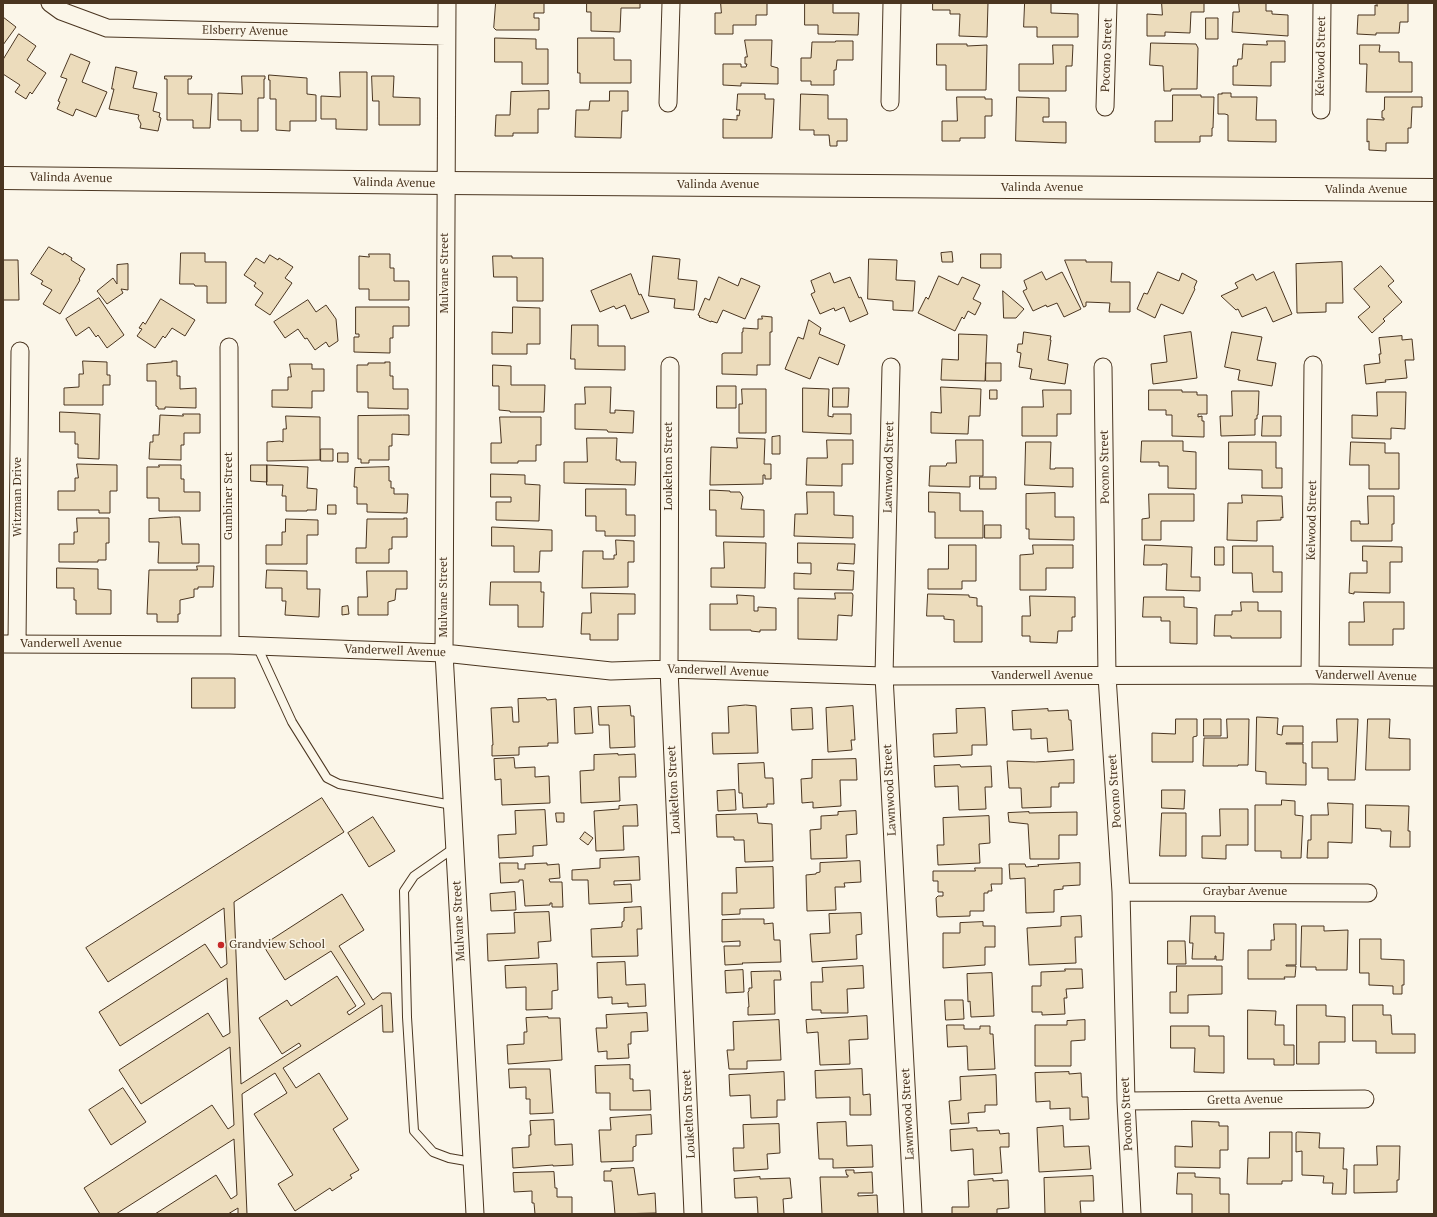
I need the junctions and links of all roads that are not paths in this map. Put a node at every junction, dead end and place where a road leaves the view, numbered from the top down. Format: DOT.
graph roads {
  1 [pos="50,3"];
  2 [pos="447,3"];
  3 [pos="671,3"];
  4 [pos="892,3"];
  5 [pos="1108,3"];
  6 [pos="1322,3"];
  7 [pos="446,36"];
  8 [pos="890,102"];
  9 [pos="668,103"];
  10 [pos="1106,107"];
  11 [pos="1321,110"];
  12 [pos="3,178"];
  13 [pos="446,184"];
  14 [pos="1434,190"];
  15 [pos="229,347"];
  16 [pos="20,351"];
  17 [pos="1313,365"];
  18 [pos="670,366"];
  19 [pos="891,367"];
  20 [pos="1103,367"];
  21 [pos="10,644"];
  22 [pos="230,645"];
  23 [pos="258,646"];
  24 [pos="444,653"];
  25 [pos="669,668"];
  26 [pos="1310,675"];
  27 [pos="884,676"];
  28 [pos="1107,676"];
  29 [pos="1434,677"];
  30 [pos="452,805"];
  31 [pos="454,848"];
  32 [pos="1121,892"];
  33 [pos="1368,893"];
  34 [pos="1365,1099"];
  35 [pos="1126,1101"];
  36 [pos="472,1162"];
  37 [pos="475,1214"];
  38 [pos="693,1214"];
  39 [pos="913,1214"];
  40 [pos="1132,1214"];
  1 -- 7 [label="street, Elsberry Avenue"];
  2 -- 7 [label="street, Mulvane Street"];
  3 -- 9 [label="street"];
  4 -- 8 [label="street"];
  5 -- 10 [label="street, Pocono Street"];
  6 -- 11 [label="street, Kelwood Street"];
  7 -- 13 [label="street, Mulvane Street"];
  12 -- 13 [label="main road, Valinda Avenue"];
  13 -- 14 [label="main road, Valinda Avenue"];
  13 -- 24 [label="street, Mulvane Street"];
  15 -- 22 [label="street, Gumbiner Street"];
  16 -- 21 [label="street, Witzman Drive"];
  17 -- 26 [label="street, Kelwood Street"];
  18 -- 25 [label="street, Loukelton Street"];
  19 -- 27 [label="street, Lawnwood Street"];
  20 -- 28 [label="street, Pocono Street"];
  21 -- 22 [label="street, Vanderwell Avenue"];
  22 -- 23 [label="street, Vanderwell Avenue"];
  23 -- 24 [label="street, Vanderwell Avenue"];
  23 -- 30 [label="lane"];
  24 -- 25 [label="street, Vanderwell Avenue"];
  24 -- 30 [label="street, Mulvane Street"];
  25 -- 27 [label="street, Vanderwell Avenue"];
  25 -- 38 [label="street, Loukelton Street"];
  26 -- 28 [label="street, Vanderwell Avenue"];
  26 -- 29 [label="street, Vanderwell Avenue"];
  27 -- 28 [label="street, Vanderwell Avenue"];
  27 -- 39 [label="street, Lawnwood Street"];
  28 -- 32 [label="street, Pocono Street"];
  30 -- 31 [label="street, Mulvane Street"];
  31 -- 36 [label="street, Mulvane Street"];
  31 -- 36 [label="lane"];
  32 -- 33 [label="street, Graybar Avenue"];
  32 -- 35 [label="street, Pocono Street"];
  34 -- 35 [label="street, Gretta Avenue"];
  35 -- 40 [label="street, Pocono Street"];
  36 -- 37 [label="street, Mulvane Street"];
}
